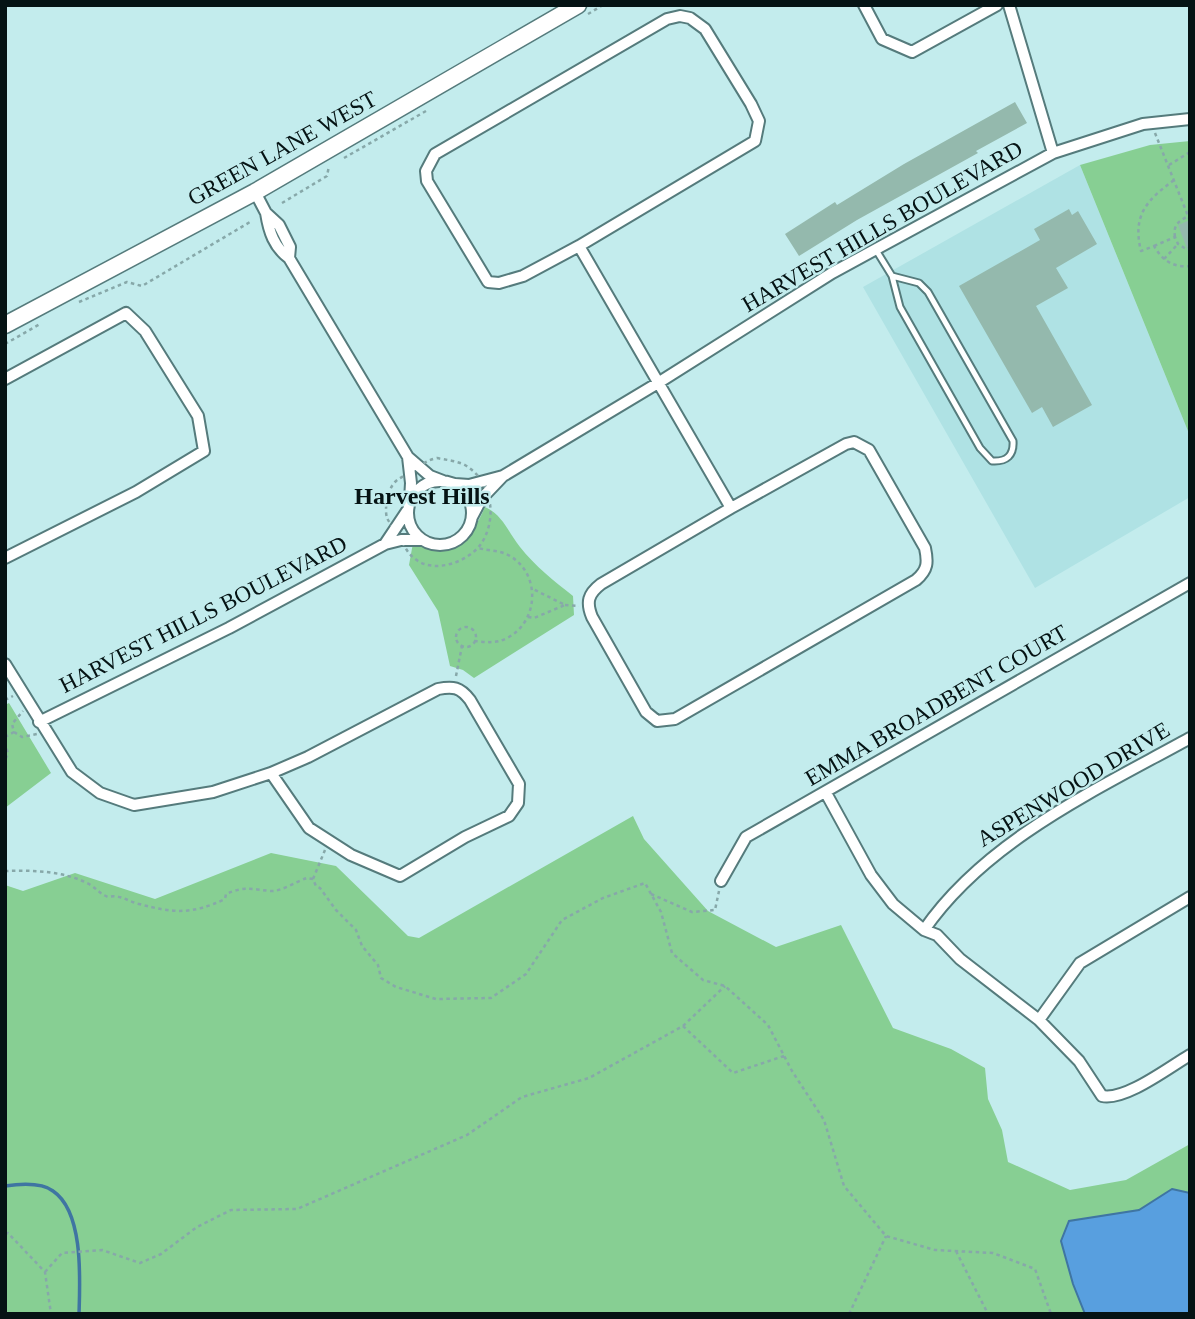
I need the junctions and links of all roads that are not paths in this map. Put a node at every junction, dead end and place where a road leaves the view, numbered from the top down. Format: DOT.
graph roads {
  1 [pos="578,5"];
  2 [pos="864,5"];
  3 [pos="997,5"];
  4 [pos="1009,5"];
  5 [pos="1190,119"];
  6 [pos="1053,153"];
  7 [pos="255,192"];
  8 [pos="579,246"];
  9 [pos="876,250"];
  10 [pos="892,276"];
  11 [pos="5,325"];
  12 [pos="5,379"];
  13 [pos="658,383"];
  14 [pos="414,470"];
  15 [pos="503,475"];
  16 [pos="449,482"];
  17 [pos="408,506"];
  18 [pos="731,508"];
  19 [pos="472,517"];
  20 [pos="398,536"];
  21 [pos="422,540"];
  22 [pos="5,558"];
  23 [pos="1190,583"];
  24 [pos="5,664"];
  25 [pos="42,726"];
  26 [pos="1190,738"];
  27 [pos="271,773"];
  28 [pos="826,793"];
  29 [pos="721,881"];
  30 [pos="1190,897"];
  31 [pos="924,930"];
  32 [pos="1039,1020"];
  33 [pos="1190,1055"];
  1 -- 7 [label="main road, GREEN LANE WEST"];
  2 -- 3 [label="street"];
  4 -- 6 [label="street"];
  5 -- 6 [label="street, HARVEST HILLS BOULEVARD"];
  6 -- 9 [label="street, HARVEST HILLS BOULEVARD"];
  7 -- 11 [label="main road, GREEN LANE WEST"];
  7 -- 14 [label="street"];
  8 -- 8 [label="street"];
  8 -- 13 [label="street"];
  9 -- 10 [label="lane"];
  9 -- 13 [label="street, HARVEST HILLS BOULEVARD"];
  10 -- 10 [label="lane"];
  12 -- 22 [label="street"];
  13 -- 15 [label="street, HARVEST HILLS BOULEVARD"];
  13 -- 18 [label="street"];
  14 -- 16 [label="street"];
  14 -- 17 [label="street"];
  15 -- 16 [label="street, HARVEST HILLS BOULEVARD"];
  15 -- 19 [label="street, HARVEST HILLS BOULEVARD"];
  16 -- 17 [label="street"];
  16 -- 19 [label="street"];
  17 -- 20 [label="street"];
  17 -- 21 [label="street"];
  18 -- 18 [label="street"];
  19 -- 21 [label="street"];
  20 -- 21 [label="street, HARVEST HILLS BOULEVARD"];
  20 -- 25 [label="street, HARVEST HILLS BOULEVARD"];
  23 -- 28 [label="street, EMMA BROADBENT COURT"];
  24 -- 25 [label="street"];
  25 -- 27 [label="street"];
  26 -- 31 [label="street, ASPENWOOD DRIVE"];
  27 -- 27 [label="street"];
  28 -- 29 [label="street, EMMA BROADBENT COURT"];
  28 -- 31 [label="street"];
  30 -- 32 [label="street"];
  31 -- 32 [label="street"];
  32 -- 33 [label="street"];
}
